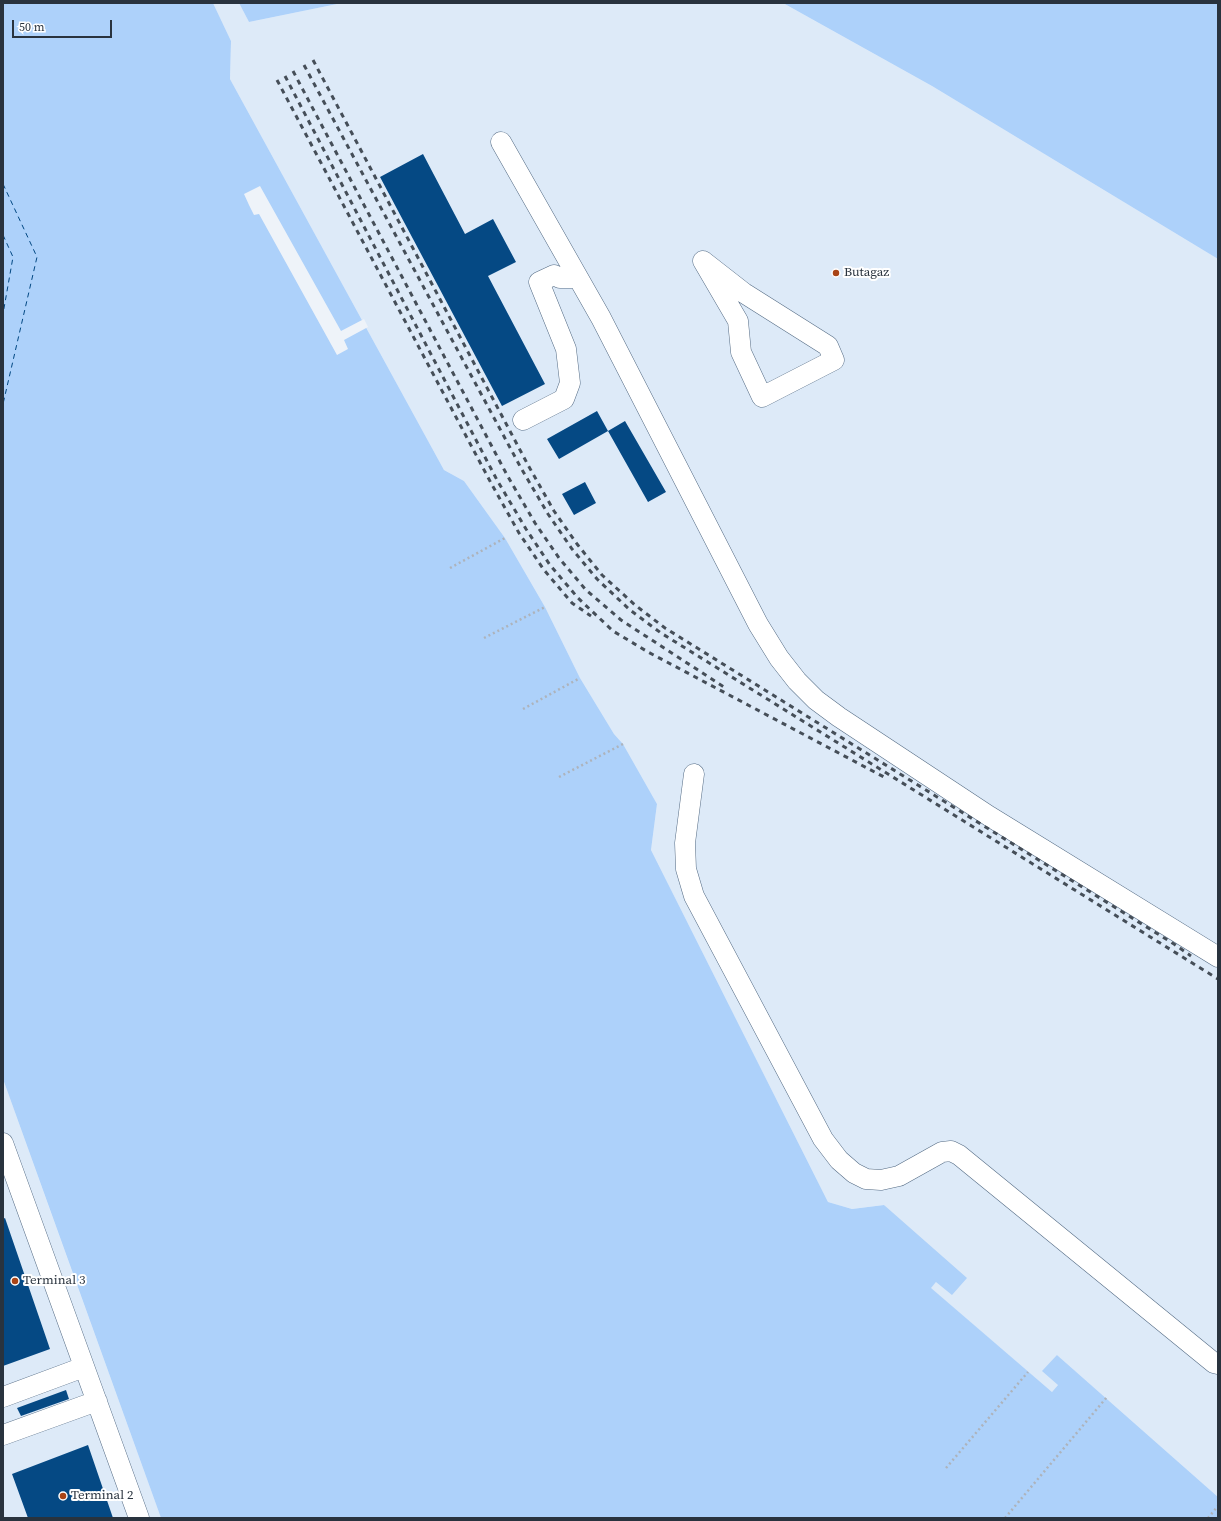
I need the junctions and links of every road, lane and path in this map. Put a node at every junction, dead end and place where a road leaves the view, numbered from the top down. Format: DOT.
graph roads {
  1 [pos="500,142"];
  2 [pos="702,261"];
  3 [pos="577,278"];
  4 [pos="523,420"];
  5 [pos="505,538"];
  6 [pos="450,568"];
  7 [pos="545,607"];
  8 [pos="484,638"];
  9 [pos="580,678"];
  10 [pos="523,709"];
  11 [pos="623,744"];
  12 [pos="694,774"];
  13 [pos="559,778"];
  14 [pos="1218,957"];
  15 [pos="3,1143"];
  16 [pos="1217,1362"];
  17 [pos="84,1367"];
  18 [pos="1028,1372"];
  19 [pos="3,1397"];
  20 [pos="1107,1397"];
  21 [pos="97,1401"];
  22 [pos="3,1436"];
  23 [pos="946,1468"];
  24 [pos="1218,1506"];
  25 [pos="139,1518"];
  26 [pos="1005,1518"];
  27 [pos="1208,1518"];
  1 -- 3 [label="street"];
  2 -- 2 [label="street"];
  3 -- 4 [label="street"];
  3 -- 14 [label="street"];
  5 -- 6 [label="path"];
  7 -- 8 [label="path"];
  9 -- 10 [label="path"];
  11 -- 13 [label="path"];
  12 -- 16 [label="street"];
  15 -- 17 [label="street"];
  17 -- 19 [label="street"];
  17 -- 21 [label="street"];
  18 -- 23 [label="path"];
  20 -- 26 [label="path"];
  21 -- 22 [label="street"];
  21 -- 25 [label="street"];
  24 -- 27 [label="path"];
}
